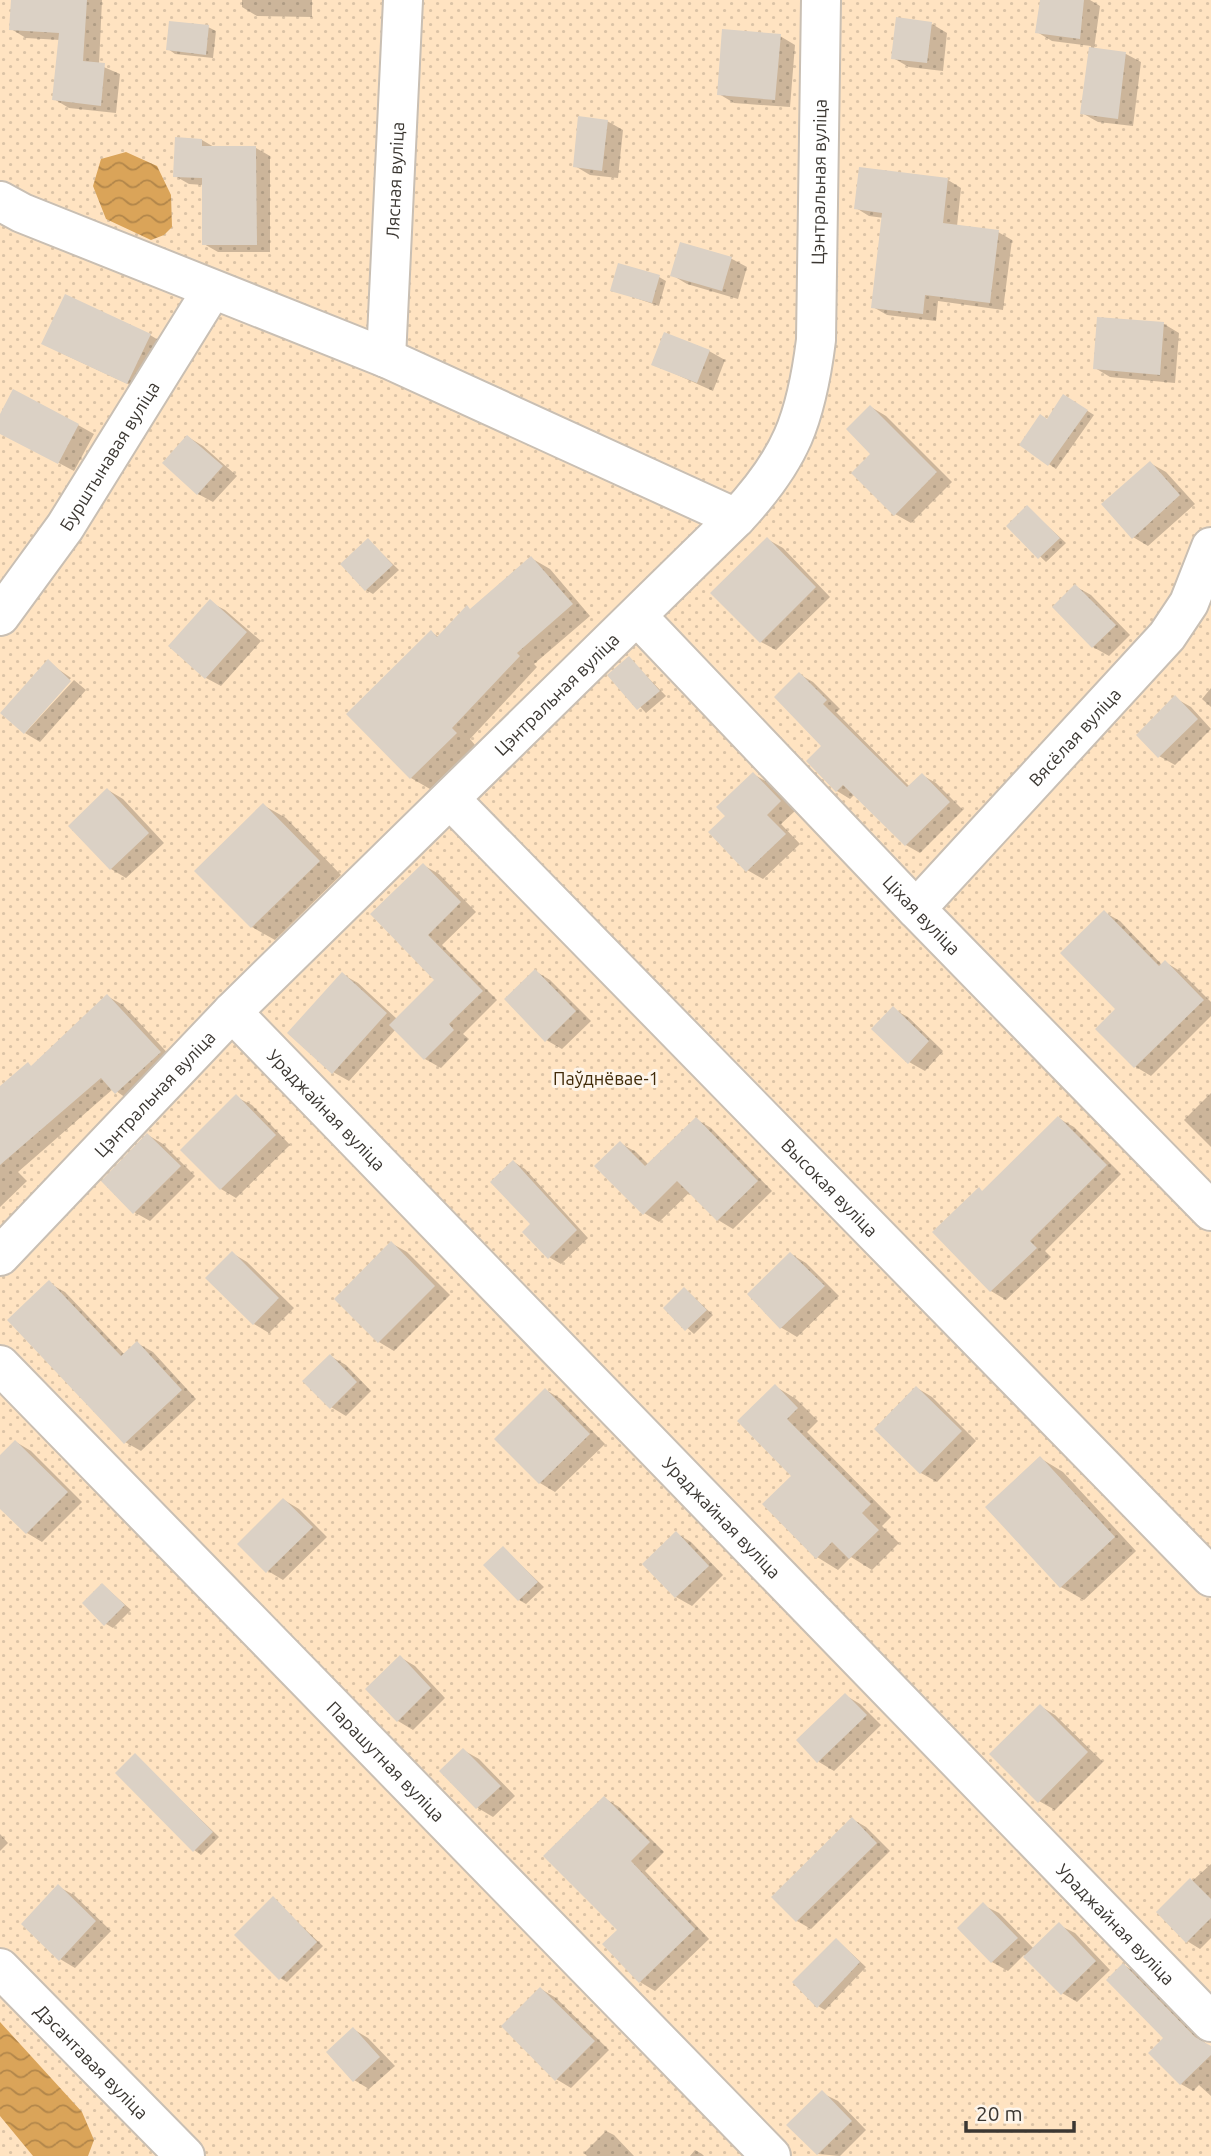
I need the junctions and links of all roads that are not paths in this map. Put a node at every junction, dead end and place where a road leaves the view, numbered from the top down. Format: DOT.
graph roads {
  1 [pos="403,0"];
  2 [pos="821,0"];
  3 [pos="11,207"];
  4 [pos="212,290"];
  5 [pos="386,358"];
  6 [pos="736,518"];
  7 [pos="1211,547"];
  8 [pos="0,616"];
  9 [pos="636,616"];
  10 [pos="451,800"];
  11 [pos="916,909"];
  12 [pos="232,1012"];
  13 [pos="1211,1212"];
  14 [pos="0,1256"];
  15 [pos="0,1365"];
  16 [pos="1211,1577"];
  17 [pos="0,1968"];
  18 [pos="1211,2022"];
  19 [pos="185,2156"];
  20 [pos="771,2156"];
  1 -- 5 [label="lane, Лясная вуліца"];
  2 -- 6 [label="lane, Цэнтральная вуліца"];
  3 -- 4 [label="lane"];
  4 -- 5 [label="lane"];
  4 -- 8 [label="lane, Бурштынавая вуліца"];
  5 -- 6 [label="lane"];
  6 -- 9 [label="lane, Цэнтральная вуліца"];
  7 -- 11 [label="lane, Вясёлая вуліца"];
  9 -- 10 [label="lane, Цэнтральная вуліца"];
  9 -- 11 [label="lane, Ціхая вуліца"];
  10 -- 12 [label="lane, Цэнтральная вуліца"];
  10 -- 16 [label="lane, Высокая вуліца"];
  11 -- 13 [label="lane, Ціхая вуліца"];
  12 -- 14 [label="lane, Цэнтральная вуліца"];
  12 -- 18 [label="lane, Ураджайная вуліца"];
  15 -- 20 [label="lane, Парашутная вуліца"];
  17 -- 19 [label="lane, Дэсантавая вуліца"];
}
